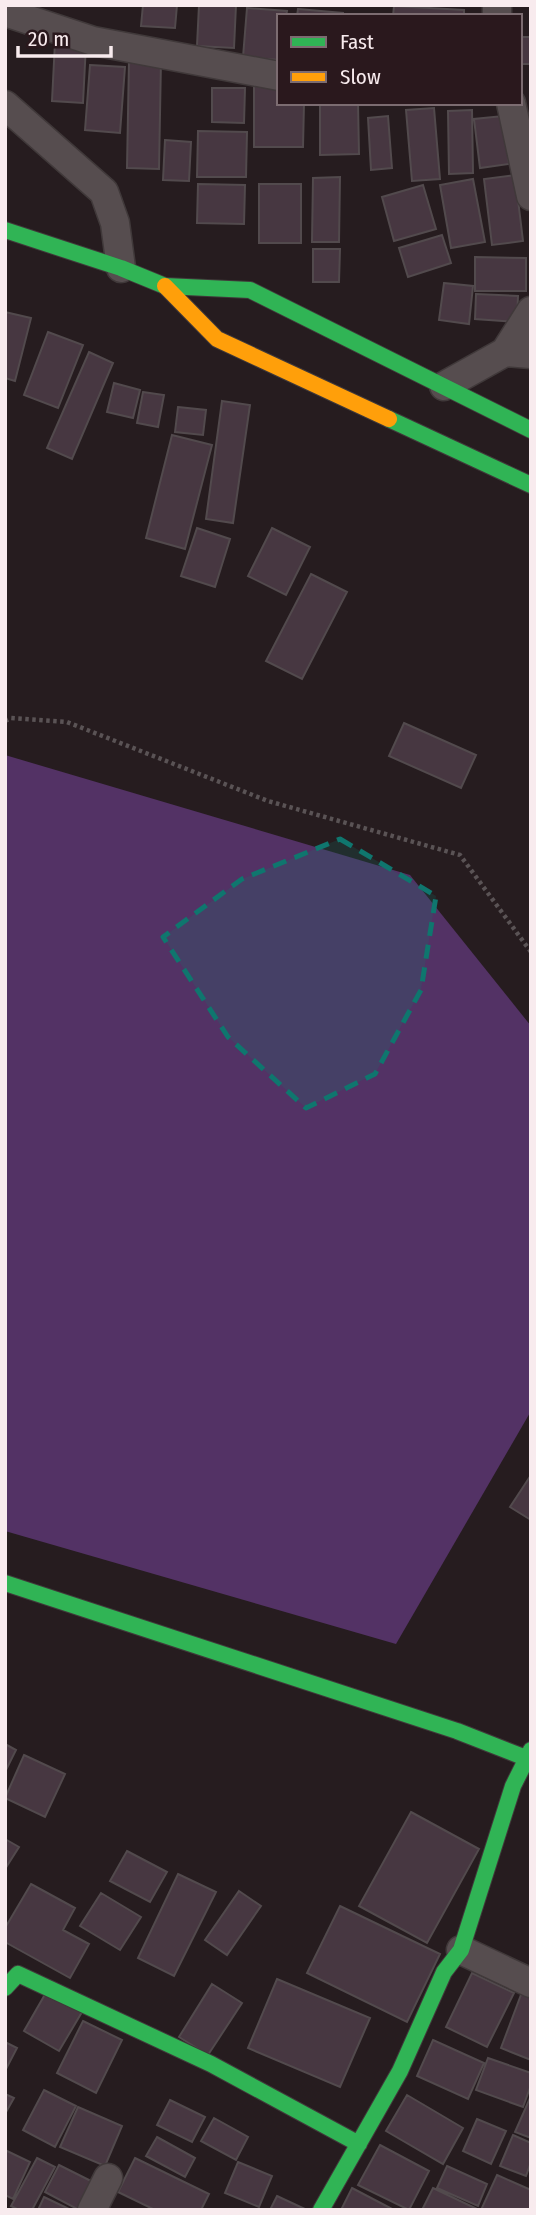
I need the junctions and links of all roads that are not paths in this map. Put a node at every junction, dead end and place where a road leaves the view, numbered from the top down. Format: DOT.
graph roads {
  1 [pos="5,12"];
  2 [pos="277,76"];
  3 [pos="5,105"];
  4 [pos="511,105"];
  5 [pos="531,196"];
  6 [pos="5,230"];
  7 [pos="121,268"];
  8 [pos="165,286"];
  9 [pos="531,311"];
  10 [pos="518,353"];
  11 [pos="444,386"];
  12 [pos="531,430"];
  13 [pos="531,485"];
  14 [pos="5,1583"];
  15 [pos="529,1756"];
  16 [pos="461,1950"];
  17 [pos="10,1976"];
  18 [pos="531,1983"];
  19 [pos="359,2144"];
  20 [pos="108,2178"];
  21 [pos="92,2210"];
  22 [pos="321,2210"];
  1 -- 2 [label="street"];
  3 -- 7 [label="street"];
  4 -- 5 [label="street"];
  6 -- 7 [label="main road"];
  7 -- 8 [label="main road"];
  8 -- 11 [label="main road"];
  8 -- 13 [label="main road"];
  9 -- 10 [label="street"];
  10 -- 11 [label="street"];
  11 -- 12 [label="main road"];
  14 -- 15 [label="main road"];
  15 -- 16 [label="main road"];
  16 -- 18 [label="street"];
  16 -- 19 [label="main road"];
  17 -- 19 [label="main road"];
  19 -- 22 [label="main road"];
  20 -- 21 [label="street"];
}
